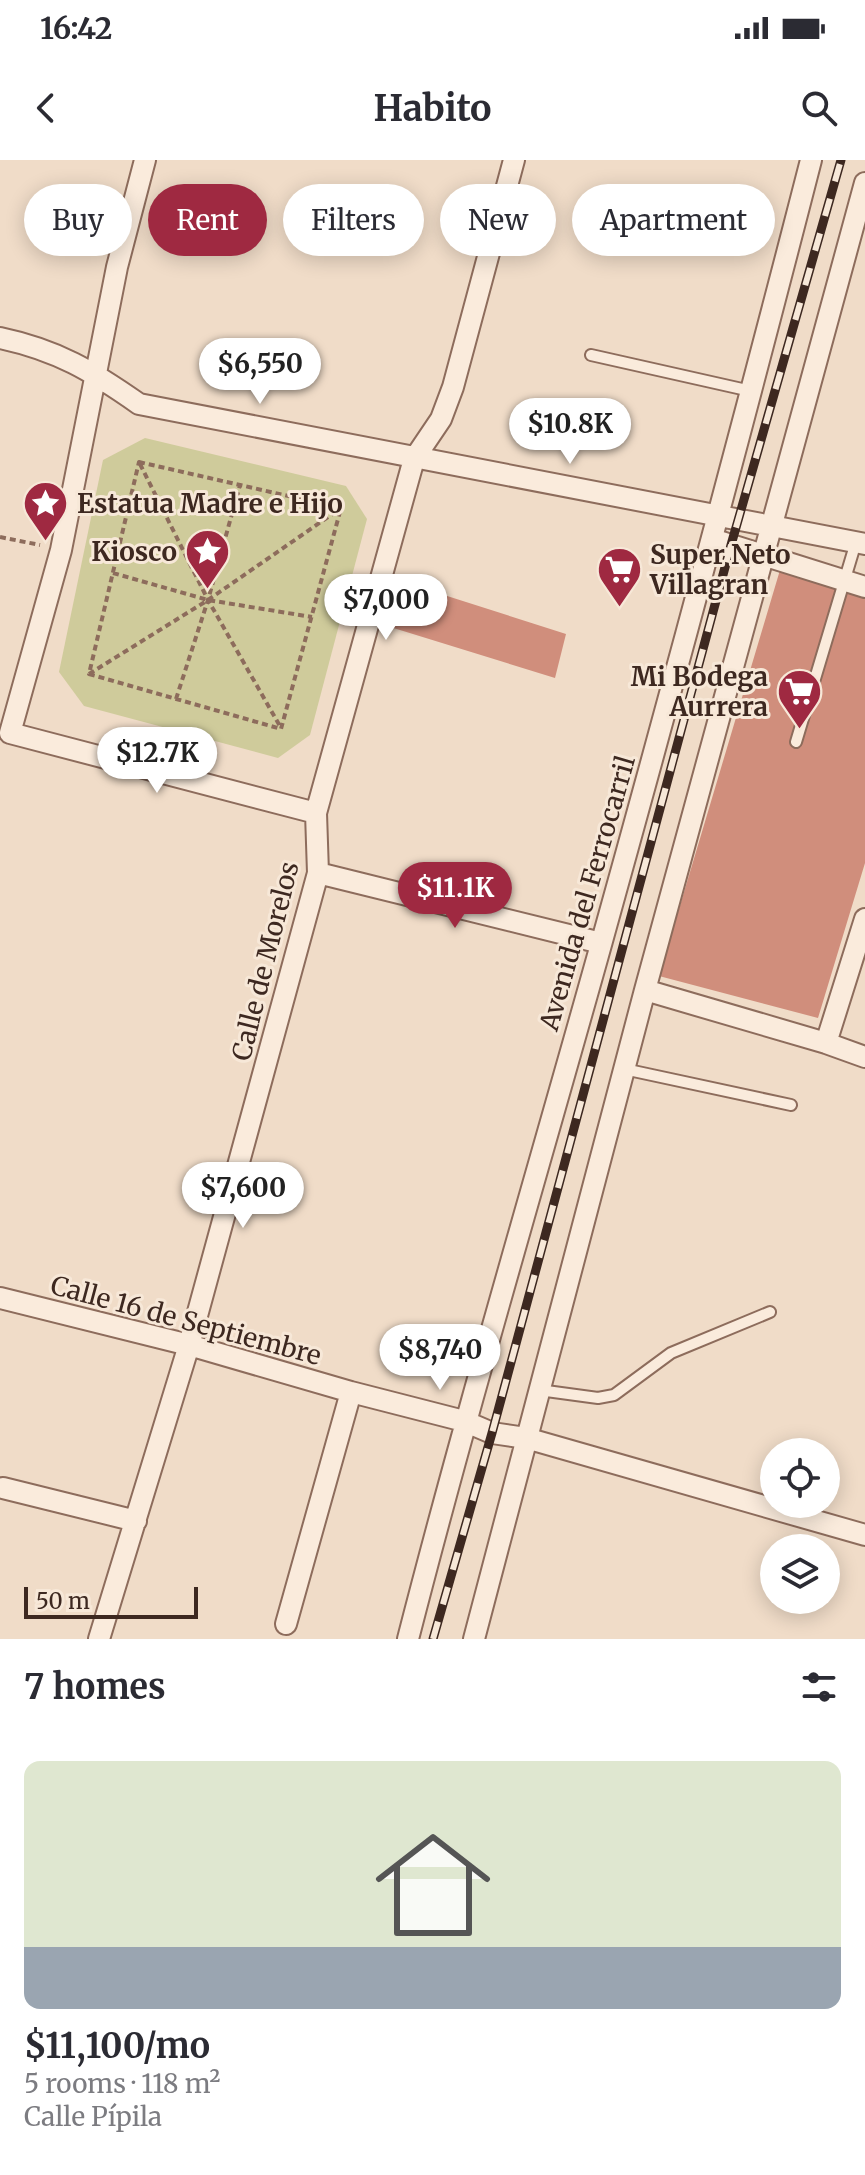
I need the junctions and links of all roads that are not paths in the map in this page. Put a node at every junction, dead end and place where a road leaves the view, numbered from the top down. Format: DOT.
graph roads {
  1 [pos="145,160"];
  2 [pos="514,160"];
  3 [pos="811,160"];
  4 [pos="865,183"];
  5 [pos="0,338"];
  6 [pos="591,355"];
  7 [pos="97,376"];
  8 [pos="751,391"];
  9 [pos="414,459"];
  10 [pos="717,517"];
  11 [pos="770,526"];
  12 [pos="712,539"];
  13 [pos="861,543"];
  14 [pos="762,555"];
  15 [pos="845,580"];
  16 [pos="865,587"];
  17 [pos="5,738"];
  18 [pos="796,742"];
  19 [pos="316,813"];
  20 [pos="318,873"];
  21 [pos="865,919"];
  22 [pos="601,943"];
  23 [pos="645,990"];
  24 [pos="826,1043"];
  25 [pos="865,1057"];
  26 [pos="624,1069"];
  27 [pos="791,1105"];
  28 [pos="0,1298"];
  29 [pos="770,1312"];
  30 [pos="189,1345"];
  31 [pos="539,1390"];
  32 [pos="351,1392"];
  33 [pos="464,1421"];
  34 [pos="526,1438"];
  35 [pos="3,1488"];
  36 [pos="136,1521"];
  37 [pos="865,1535"];
  38 [pos="286,1624"];
  39 [pos="99,1639"];
  40 [pos="408,1639"];
  41 [pos="474,1639"];
  1 -- 7 [label="street"];
  2 -- 9 [label="street, Calle de Morelos"];
  3 -- 8 [label="street, Avenida del Ferrocarril"];
  4 -- 11 [label="street"];
  5 -- 7 [label="street"];
  6 -- 8 [label="lane"];
  7 -- 9 [label="street"];
  7 -- 17 [label="street"];
  8 -- 10 [label="street, Avenida del Ferrocarril"];
  9 -- 10 [label="street"];
  9 -- 19 [label="street, Calle de Morelos"];
  10 -- 11 [label="street"];
  10 -- 12 [label="street, Avenida del Ferrocarril"];
  11 -- 13 [label="street"];
  11 -- 14 [label="street"];
  12 -- 14 [label="street"];
  12 -- 22 [label="street, Avenida del Ferrocarril"];
  13 -- 15 [label="lane"];
  14 -- 15 [label="street"];
  14 -- 23 [label="street"];
  15 -- 16 [label="street"];
  15 -- 18 [label="lane"];
  17 -- 19 [label="street"];
  19 -- 20 [label="street, Calle de Morelos"];
  20 -- 22 [label="street"];
  20 -- 30 [label="street, Calle de Morelos"];
  21 -- 24 [label="street"];
  22 -- 33 [label="street, Avenida del Ferrocarril"];
  23 -- 24 [label="street"];
  23 -- 26 [label="street"];
  24 -- 25 [label="street"];
  26 -- 27 [label="lane"];
  26 -- 31 [label="street"];
  28 -- 30 [label="street, Calle 16 de Septiembre"];
  29 -- 31 [label="lane"];
  30 -- 32 [label="street, Calle 16 de Septiembre"];
  30 -- 36 [label="street, Calle de Morelos"];
  31 -- 34 [label="street"];
  32 -- 33 [label="street, Calle 16 de Septiembre"];
  32 -- 38 [label="street"];
  33 -- 34 [label="street, Calle 16 de Septiembre"];
  33 -- 40 [label="street, Avenida del Ferrocarril"];
  34 -- 37 [label="street, Calle 16 de Septiembre"];
  34 -- 41 [label="street"];
  35 -- 36 [label="street"];
  36 -- 39 [label="street, Calle de Morelos"];
}
